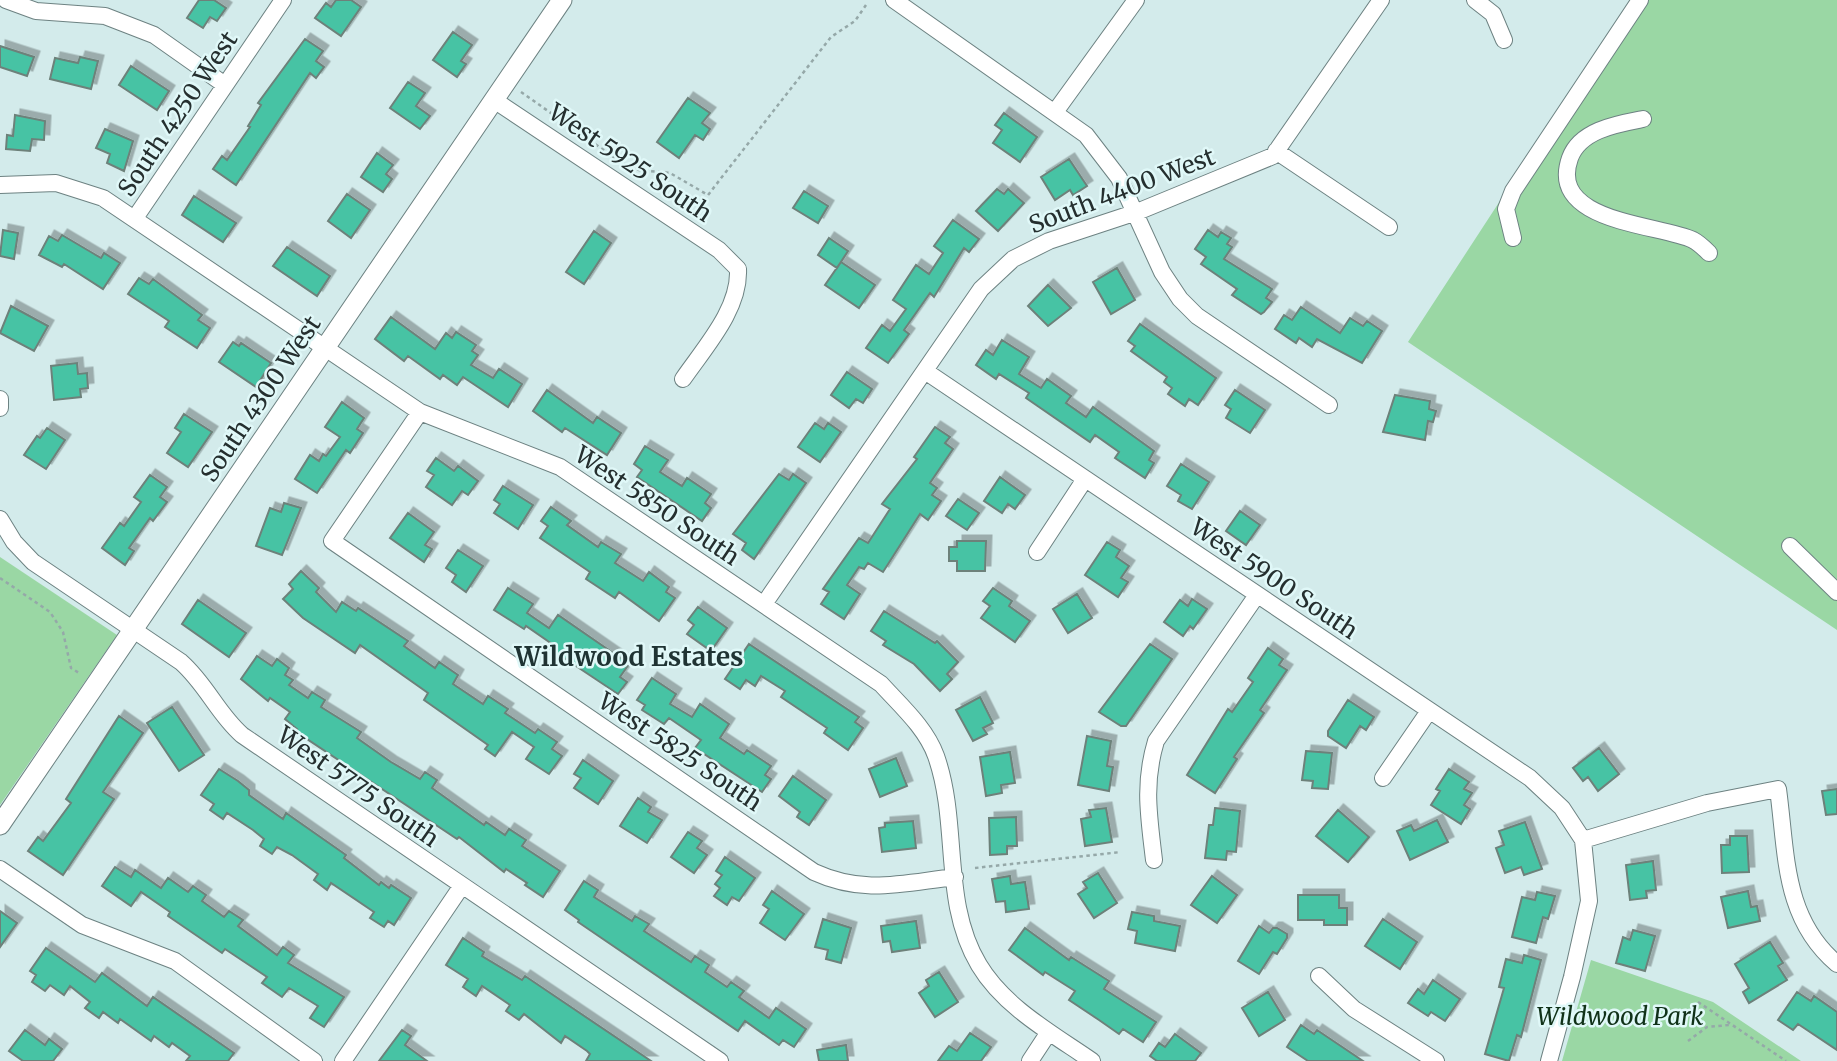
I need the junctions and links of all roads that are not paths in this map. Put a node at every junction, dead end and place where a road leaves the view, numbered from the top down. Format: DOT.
graph roads {
  1 [pos="6,0"];
  2 [pos="282,0"];
  3 [pos="562,0"];
  4 [pos="894,0"];
  5 [pos="1136,0"];
  6 [pos="1381,0"];
  7 [pos="1475,0"];
  8 [pos="1640,0"];
  9 [pos="1504,40"];
  10 [pos="225,85"];
  11 [pos="494,100"];
  12 [pos="1055,111"];
  13 [pos="1643,118"];
  14 [pos="1276,151"];
  15 [pos="0,185"];
  16 [pos="1137,212"];
  17 [pos="135,218"];
  18 [pos="1389,227"];
  19 [pos="1513,238"];
  20 [pos="1709,253"];
  21 [pos="325,348"];
  22 [pos="925,371"];
  23 [pos="682,379"];
  24 [pos="0,399"];
  25 [pos="1329,405"];
  26 [pos="0,408"];
  27 [pos="420,411"];
  28 [pos="1085,479"];
  29 [pos="0,519"];
  30 [pos="1790,546"];
  31 [pos="1037,552"];
  32 [pos="1837,592"];
  33 [pos="1257,595"];
  34 [pos="764,604"];
  35 [pos="133,630"];
  36 [pos="1429,711"];
  37 [pos="1383,778"];
  38 [pos="0,825"];
  39 [pos="1583,840"];
  40 [pos="1154,860"];
  41 [pos="0,869"];
  42 [pos="954,877"];
  43 [pos="461,887"];
  44 [pos="1837,964"];
  45 [pos="1319,976"];
  46 [pos="1049,1032"];
  47 [pos="314,1061"];
  48 [pos="343,1061"];
  49 [pos="720,1061"];
  50 [pos="1030,1061"];
  51 [pos="1092,1061"];
  52 [pos="1436,1061"];
  53 [pos="1549,1061"];
  1 -- 10 [label="street"];
  2 -- 10 [label="street, South 4250 West"];
  3 -- 11 [label="main road, South 4300 West"];
  4 -- 12 [label="street"];
  5 -- 12 [label="street"];
  6 -- 14 [label="street, South 4400 West"];
  7 -- 9 [label="street"];
  8 -- 19 [label="street"];
  10 -- 17 [label="street, South 4250 West"];
  11 -- 21 [label="main road, South 4300 West"];
  11 -- 23 [label="street, West 5925 South"];
  12 -- 16 [label="street"];
  13 -- 20 [label="street"];
  14 -- 16 [label="street, South 4400 West"];
  14 -- 18 [label="street"];
  15 -- 17 [label="street, West 5850 South"];
  16 -- 22 [label="street, South 4400 West"];
  16 -- 25 [label="street"];
  17 -- 21 [label="street, West 5850 South"];
  21 -- 27 [label="street, West 5850 South"];
  21 -- 35 [label="main road, South 4300 West"];
  22 -- 28 [label="street, West 5900 South"];
  22 -- 34 [label="street, South 4400 West"];
  24 -- 26 [label="street"];
  27 -- 34 [label="street, West 5850 South"];
  27 -- 42 [label="street, West 5825 South"];
  28 -- 31 [label="street"];
  28 -- 33 [label="street, West 5900 South"];
  29 -- 35 [label="street, West 5775 South"];
  30 -- 32 [label="street"];
  33 -- 36 [label="street, West 5900 South"];
  33 -- 40 [label="street"];
  34 -- 42 [label="street, West 5850 South"];
  35 -- 38 [label="main road, South 4300 West"];
  35 -- 43 [label="street, West 5775 South"];
  36 -- 37 [label="street"];
  36 -- 39 [label="street, West 5900 South"];
  39 -- 44 [label="street"];
  39 -- 53 [label="street"];
  41 -- 47 [label="street"];
  42 -- 46 [label="street, West 5850 South"];
  43 -- 48 [label="street"];
  43 -- 49 [label="street, West 5775 South"];
  45 -- 52 [label="street"];
  46 -- 50 [label="street"];
  46 -- 51 [label="street, West 5850 South"];
}
